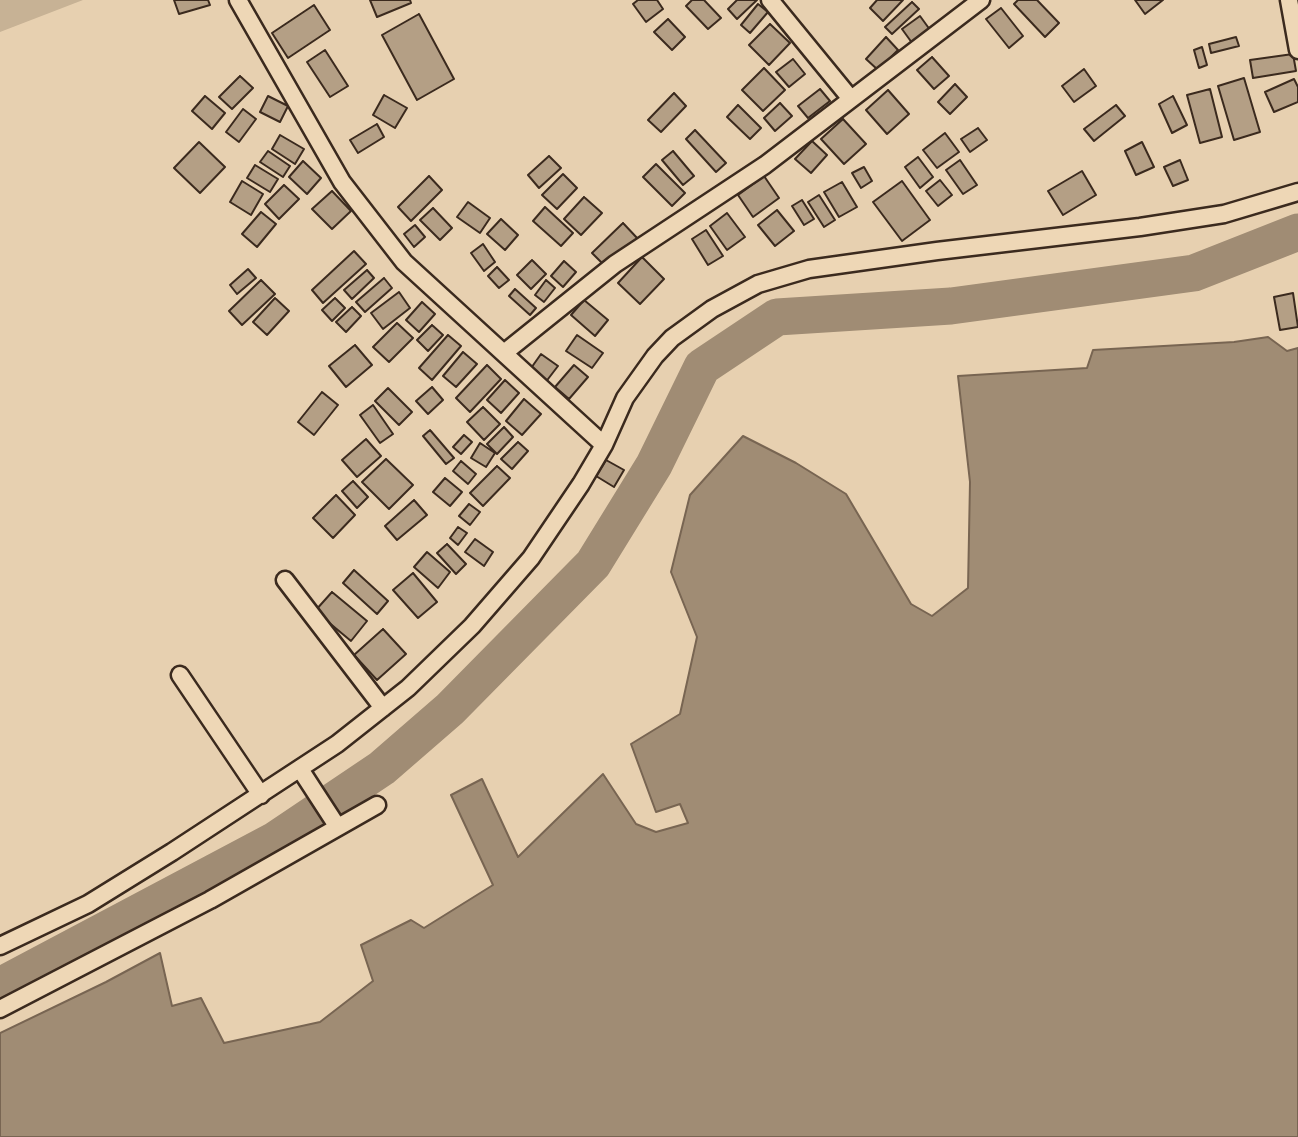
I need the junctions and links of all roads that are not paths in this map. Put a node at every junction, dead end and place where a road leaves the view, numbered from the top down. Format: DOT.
graph roads {
  1 [pos="238,0"];
  2 [pos="770,0"];
  3 [pos="981,0"];
  4 [pos="1289,0"];
  5 [pos="1298,50"];
  6 [pos="851,99"];
  7 [pos="1298,192"];
  8 [pos="504,353"];
  9 [pos="604,445"];
  10 [pos="285,580"];
  11 [pos="180,675"];
  12 [pos="383,708"];
  13 [pos="300,769"];
  14 [pos="261,796"];
  15 [pos="377,805"];
  16 [pos="332,819"];
  17 [pos="0,946"];
  18 [pos="0,1009"];
  1 -- 8 [label="street"];
  2 -- 6 [label="street"];
  3 -- 6 [label="street"];
  4 -- 5 [label="street"];
  6 -- 8 [label="street"];
  7 -- 9 [label="street"];
  8 -- 9 [label="street"];
  9 -- 12 [label="street"];
  10 -- 12 [label="street"];
  11 -- 14 [label="street"];
  12 -- 13 [label="street"];
  13 -- 14 [label="street"];
  13 -- 16 [label="street"];
  14 -- 17 [label="street"];
  15 -- 16 [label="street"];
  16 -- 18 [label="street"];
}
